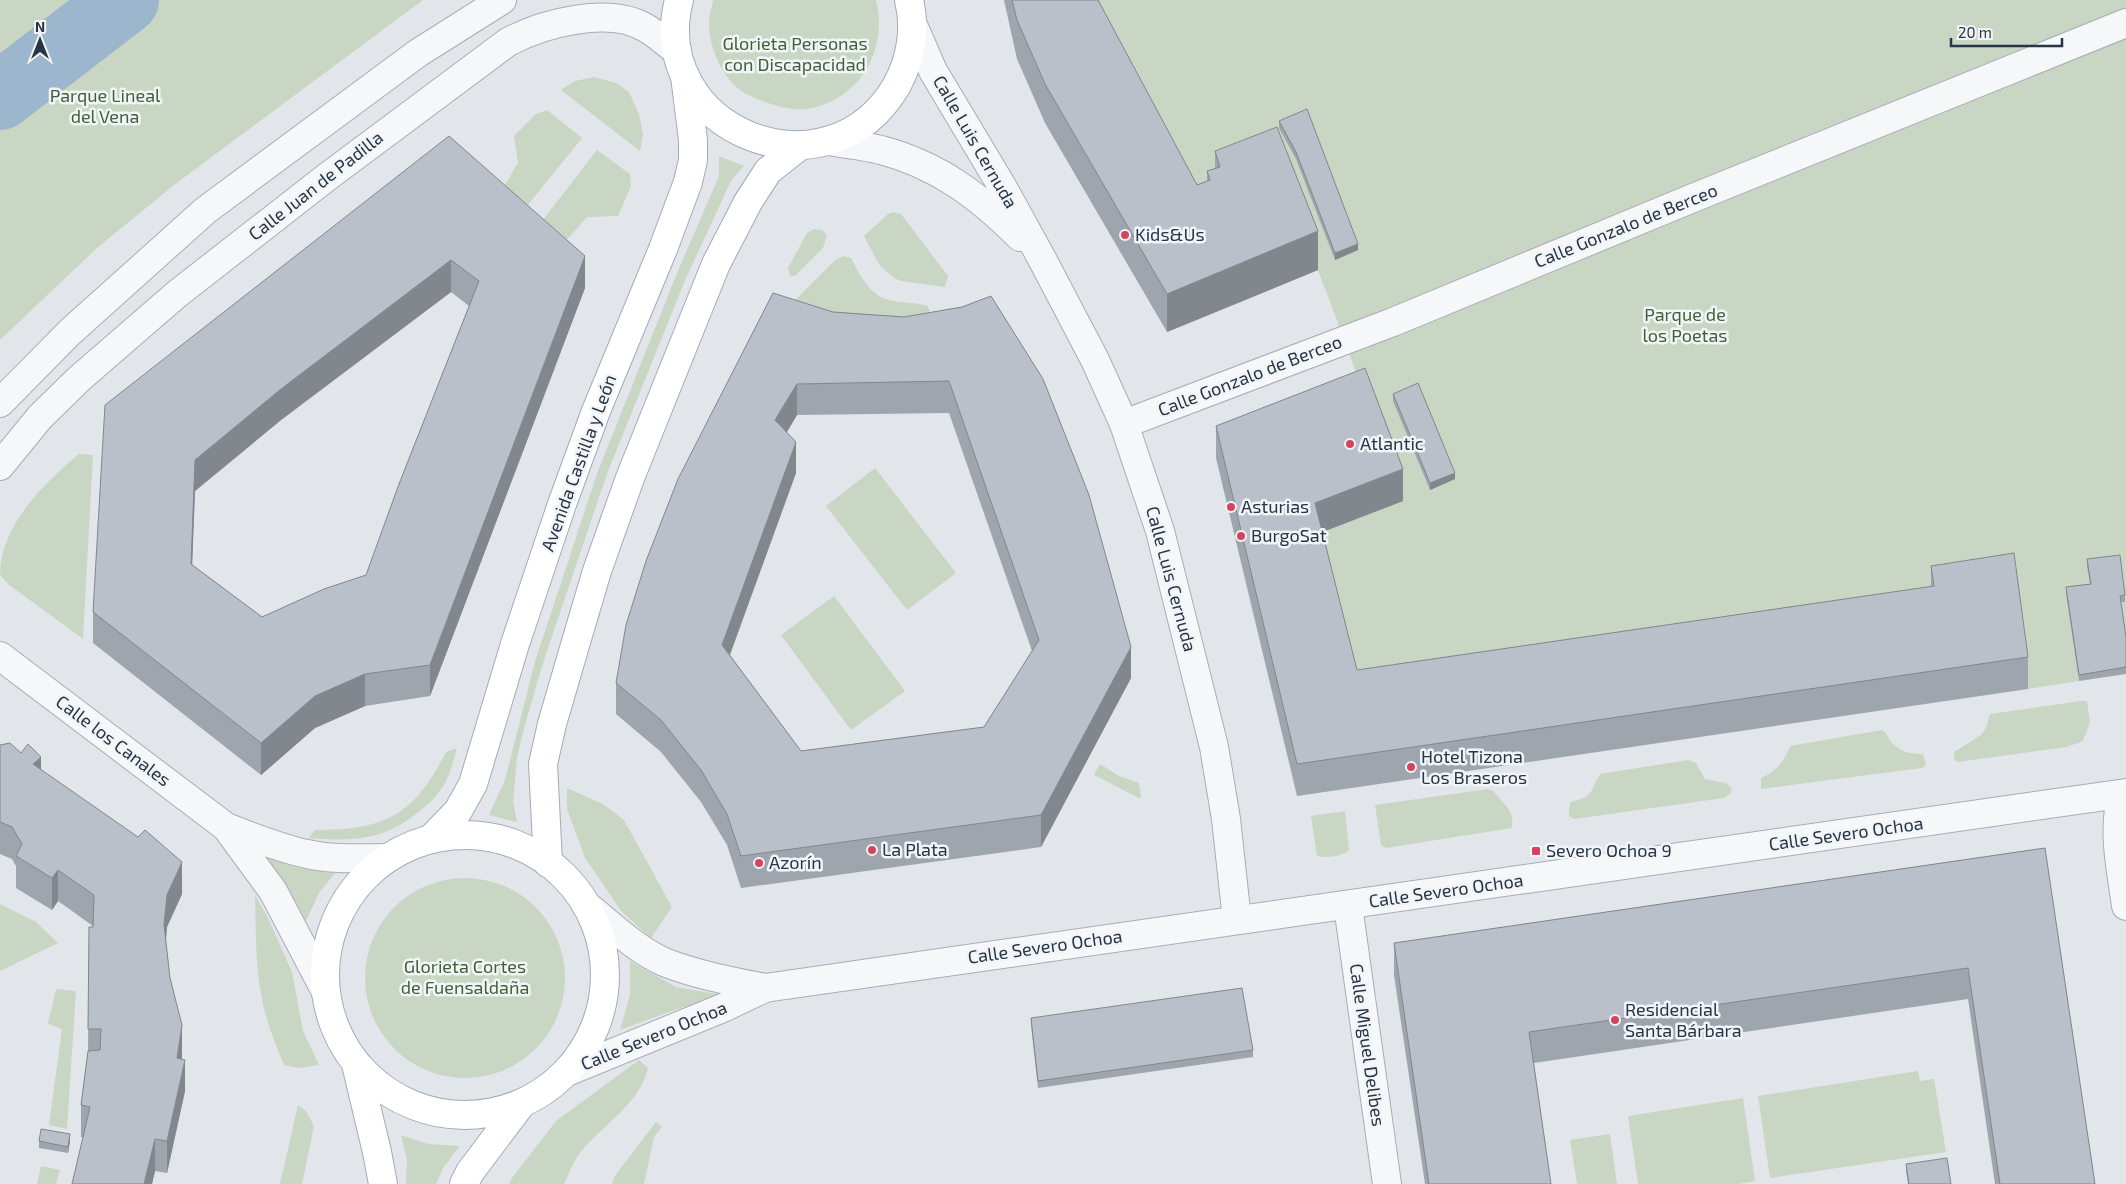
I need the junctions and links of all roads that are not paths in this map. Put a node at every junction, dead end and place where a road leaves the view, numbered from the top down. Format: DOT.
graph roads {
  1 [pos="502,0"];
  2 [pos="678,0"];
  3 [pos="911,12"];
  4 [pos="2126,23"];
  5 [pos="681,64"];
  6 [pos="828,141"];
  7 [pos="801,145"];
  8 [pos="1041,257"];
  9 [pos="0,403"];
  10 [pos="1124,424"];
  11 [pos="0,466"];
  12 [pos="0,656"];
  13 [pos="2124,793"];
  14 [pos="226,827"];
  15 [pos="431,839"];
  16 [pos="388,858"];
  17 [pos="548,863"];
  18 [pos="586,905"];
  19 [pos="1348,906"];
  20 [pos="2126,906"];
  21 [pos="1237,920"];
  22 [pos="765,988"];
  23 [pos="325,990"];
  24 [pos="356,1064"];
  25 [pos="569,1071"];
  26 [pos="522,1103"];
  27 [pos="383,1184"];
  28 [pos="464,1184"];
  29 [pos="1387,1184"];
  1 -- 9 [label="street"];
  2 -- 5 [label="main road"];
  3 -- 6 [label="main road"];
  3 -- 8 [label="street, Calle Luis Cernuda"];
  4 -- 10 [label="street, Calle Gonzalo de Berceo"];
  5 -- 7 [label="main road"];
  5 -- 11 [label="street, Calle Juan de Padilla"];
  5 -- 15 [label="main road, Avenida Castilla y León"];
  6 -- 7 [label="main road"];
  6 -- 8 [label="street, Calle Luis Cernuda"];
  7 -- 17 [label="main road"];
  8 -- 10 [label="street, Calle Luis Cernuda"];
  10 -- 21 [label="street, Calle Luis Cernuda"];
  12 -- 14 [label="street, Calle los Canales"];
  13 -- 19 [label="street, Calle Severo Ochoa"];
  13 -- 20 [label="street"];
  14 -- 16 [label="street, Calle los Canales"];
  14 -- 23 [label="street, Calle los Canales"];
  15 -- 16 [label="main road"];
  15 -- 17 [label="main road"];
  16 -- 23 [label="main road"];
  17 -- 18 [label="main road"];
  18 -- 22 [label="street, Calle Severo Ochoa"];
  18 -- 25 [label="main road"];
  19 -- 21 [label="street, Calle Severo Ochoa"];
  19 -- 29 [label="street, Calle Miguel Delibes"];
  21 -- 22 [label="street, Calle Severo Ochoa"];
  22 -- 25 [label="street, Calle Severo Ochoa"];
  23 -- 24 [label="main road"];
  24 -- 26 [label="main road"];
  24 -- 27 [label="main road"];
  25 -- 26 [label="main road"];
  26 -- 28 [label="main road"];
}
